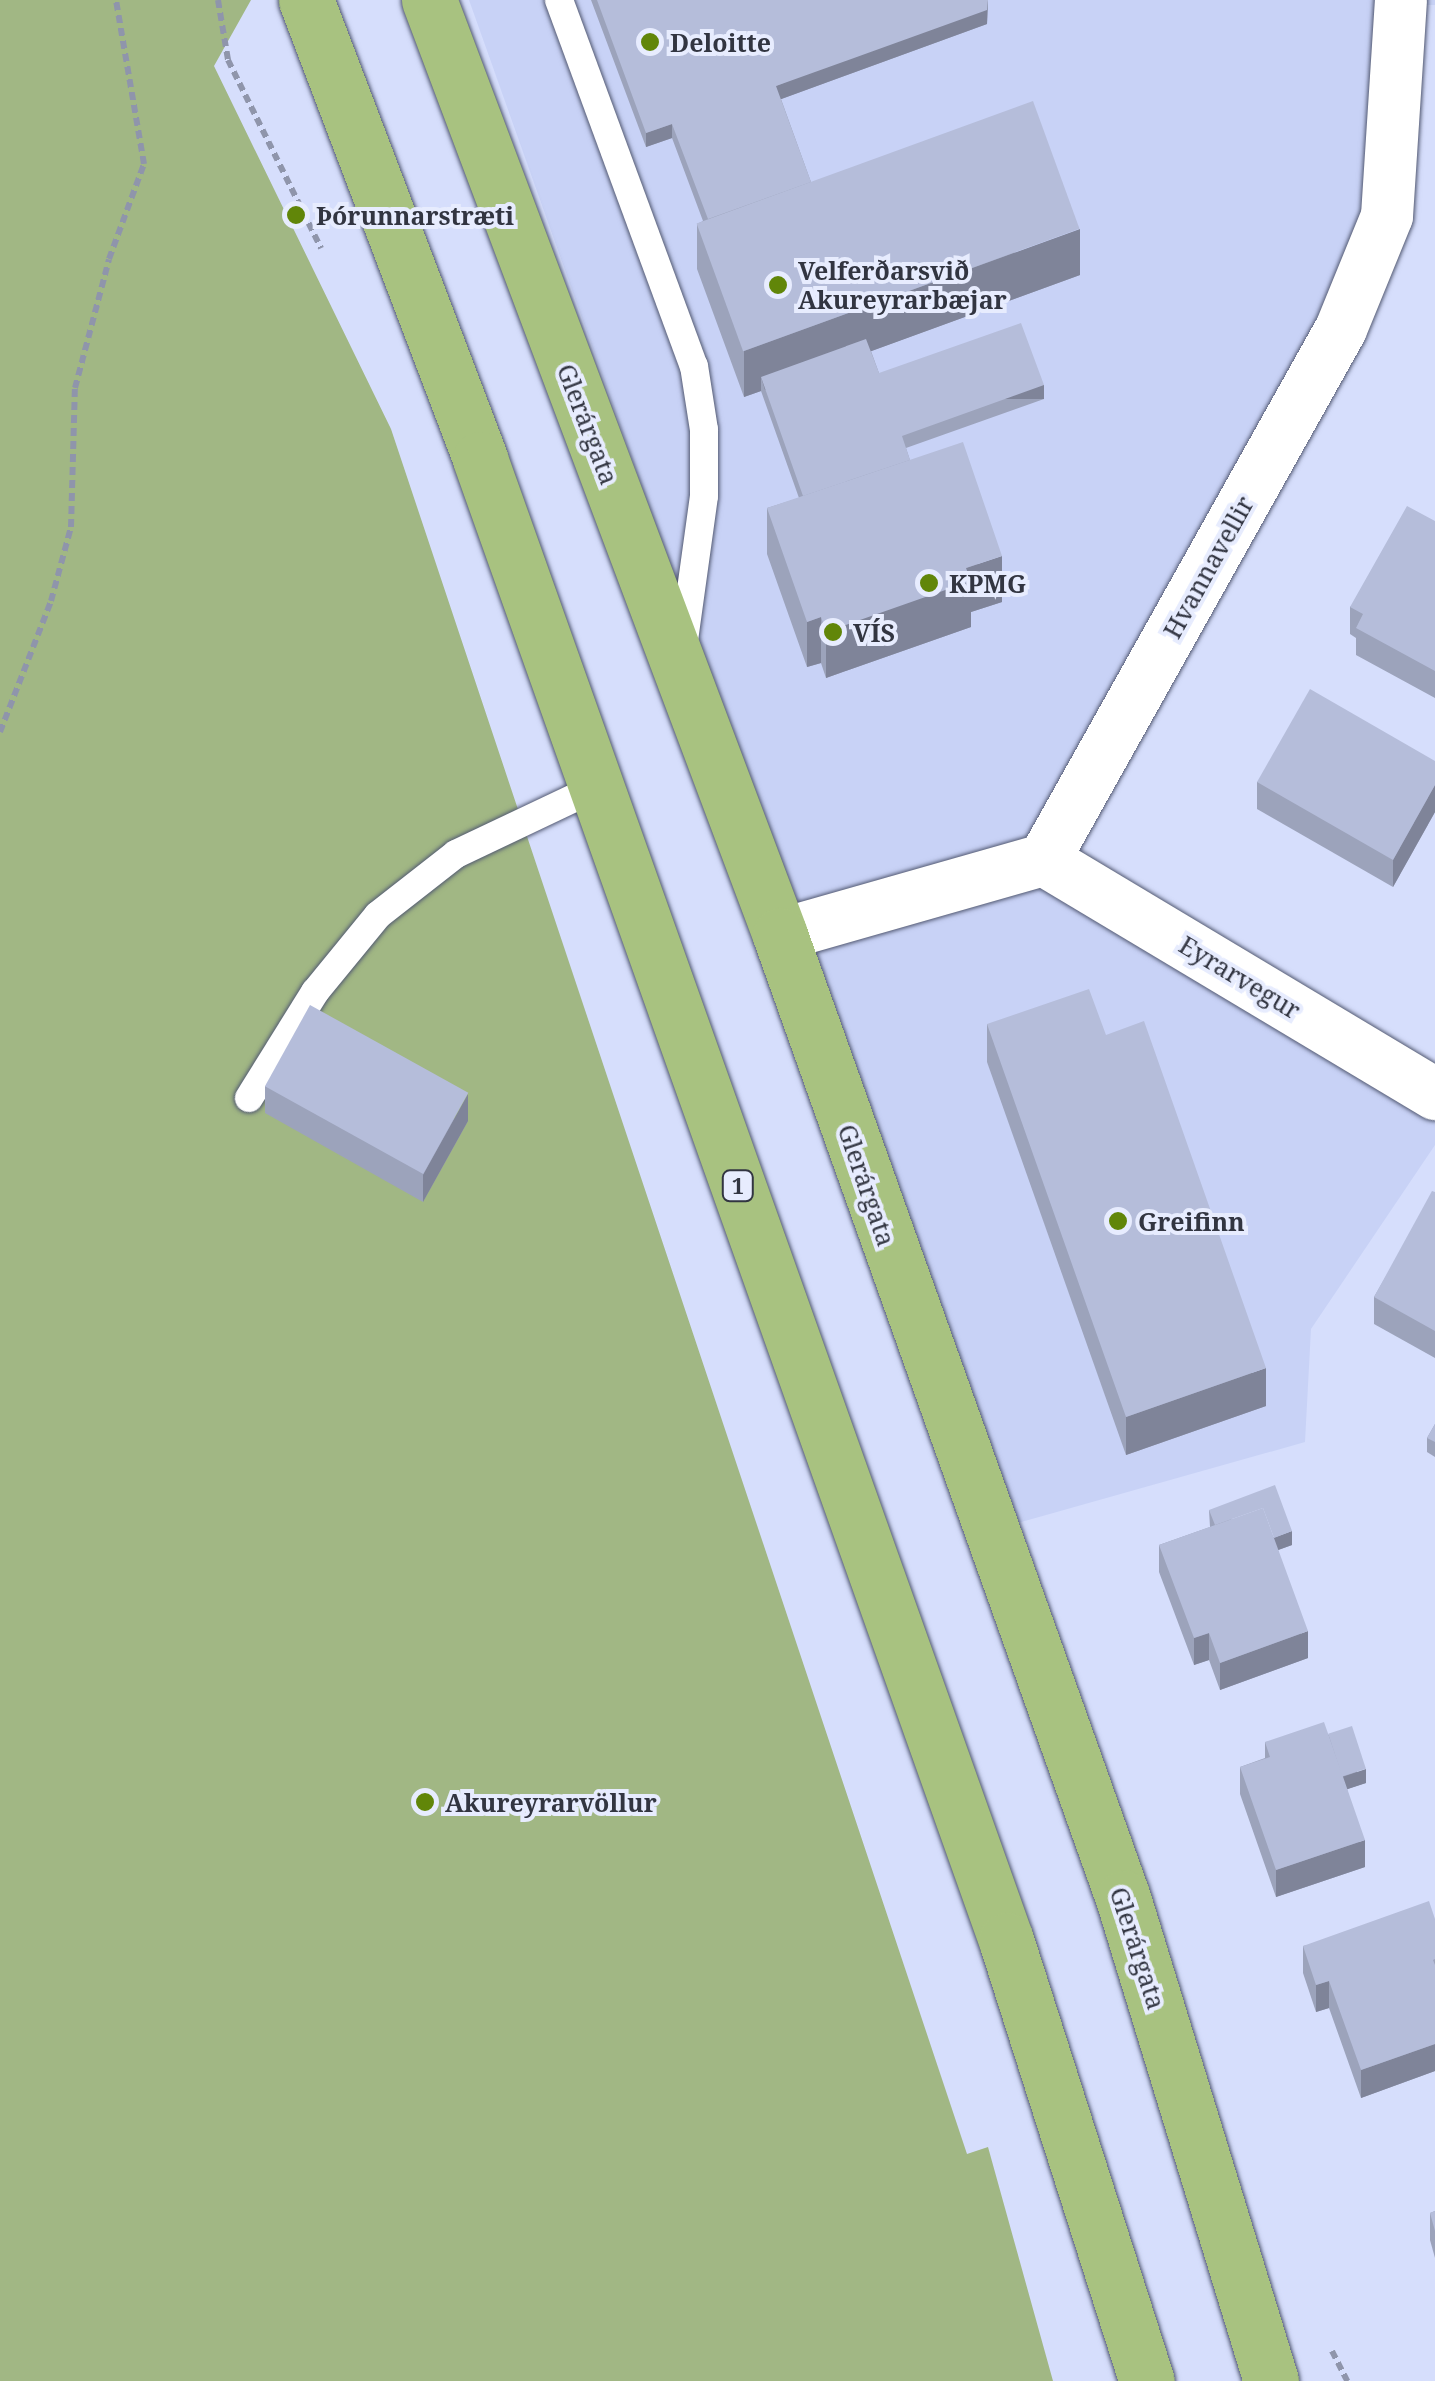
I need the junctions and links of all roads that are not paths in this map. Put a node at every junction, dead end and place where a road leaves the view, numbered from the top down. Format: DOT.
graph roads {
  1 [pos="306,0"];
  2 [pos="429,0"];
  3 [pos="559,0"];
  4 [pos="1401,0"];
  5 [pos="680,668"];
  6 [pos="596,788"];
  7 [pos="1044,860"];
  8 [pos="780,935"];
  9 [pos="1435,1094"];
  10 [pos="249,1098"];
  11 [pos="1147,2381"];
  12 [pos="1271,2381"];
  1 -- 6 [label="highway, 1"];
  2 -- 5 [label="highway, Glerárgata"];
  3 -- 5 [label="lane"];
  4 -- 7 [label="street, Hvannavellir"];
  5 -- 8 [label="highway, Glerárgata"];
  6 -- 10 [label="lane"];
  6 -- 11 [label="highway, 1"];
  7 -- 8 [label="street"];
  7 -- 9 [label="street, Eyrarvegur"];
  8 -- 12 [label="highway, Glerárgata"];
}
